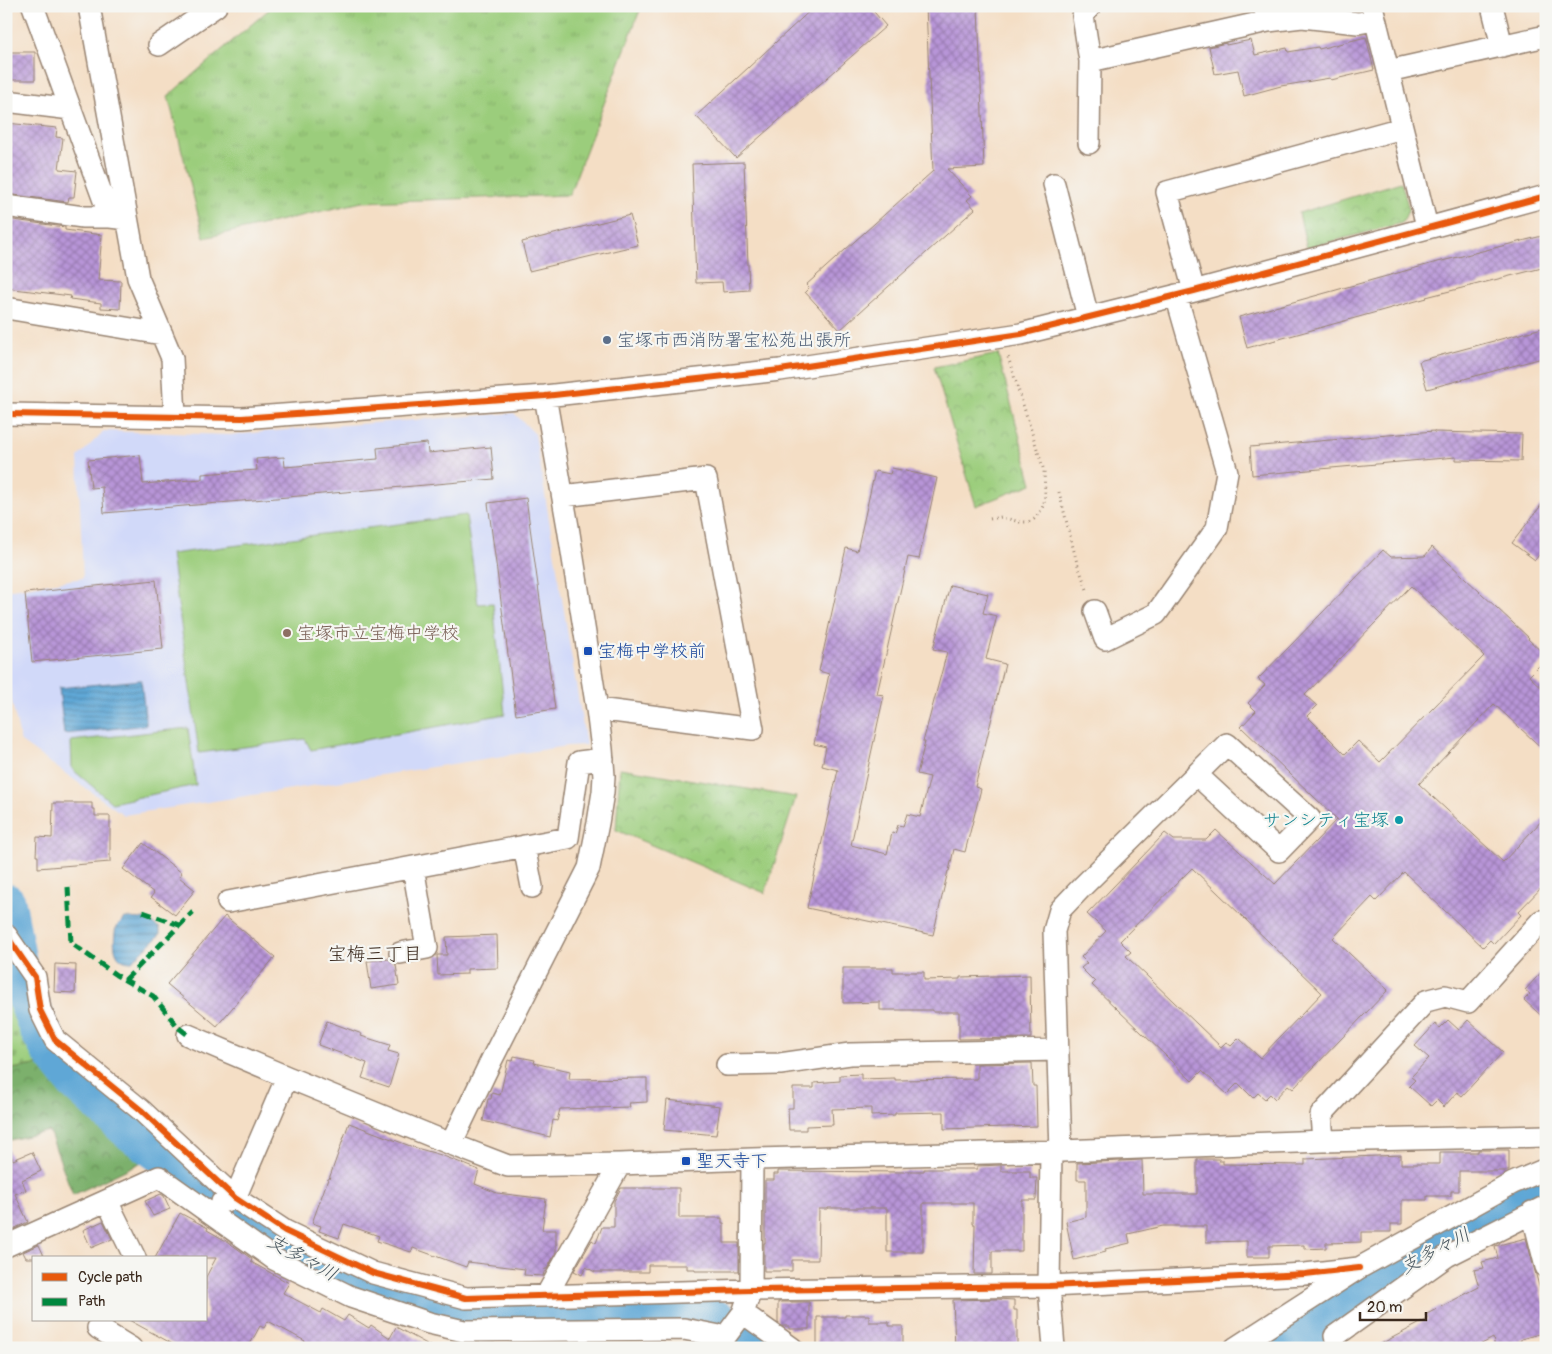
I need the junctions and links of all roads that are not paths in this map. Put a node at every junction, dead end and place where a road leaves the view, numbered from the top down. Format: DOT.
graph roads {
  1 [pos="33,6"];
  2 [pos="88,6"];
  3 [pos="1090,6"];
  4 [pos="1492,6"];
  5 [pos="212,7"];
  6 [pos="1373,13"];
  7 [pos="1266,14"];
  8 [pos="1546,36"];
  9 [pos="159,45"];
  10 [pos="1502,46"];
  11 [pos="1090,61"];
  12 [pos="1388,71"];
  13 [pos="6,101"];
  14 [pos="71,109"];
  15 [pos="1402,128"];
  16 [pos="1089,143"];
  17 [pos="1054,184"];
  18 [pos="1546,196"];
  19 [pos="6,206"];
  20 [pos="119,218"];
  21 [pos="1427,227"];
  22 [pos="1185,293"];
  23 [pos="6,308"];
  24 [pos="1088,317"];
  25 [pos="162,334"];
  26 [pos="545,396"];
  27 [pos="6,414"];
  28 [pos="176,417"];
  29 [pos="562,496"];
  30 [pos="1095,611"];
  31 [pos="597,709"];
  32 [pos="603,759"];
  33 [pos="1196,774"];
  34 [pos="524,846"];
  35 [pos="413,867"];
  36 [pos="532,887"];
  37 [pos="228,902"];
  38 [pos="1546,921"];
  39 [pos="6,935"];
  40 [pos="400,953"];
  41 [pos="188,1035"];
  42 [pos="1058,1050"];
  43 [pos="727,1065"];
  44 [pos="287,1077"];
  45 [pos="1546,1136"];
  46 [pos="1323,1141"];
  47 [pos="451,1144"];
  48 [pos="1056,1151"];
  49 [pos="752,1159"];
  50 [pos="620,1164"];
  51 [pos="1546,1169"];
  52 [pos="235,1198"];
  53 [pos="107,1201"];
  54 [pos="202,1208"];
  55 [pos="1539,1209"];
  56 [pos="6,1246"];
  57 [pos="135,1256"];
  58 [pos="1546,1267"];
  59 [pos="1359,1268"];
  60 [pos="1049,1286"];
  61 [pos="751,1290"];
  62 [pos="546,1296"];
  63 [pos="743,1313"];
  64 [pos="101,1322"];
  65 [pos="1335,1336"];
  66 [pos="531,1339"];
  67 [pos="722,1343"];
  68 [pos="131,1348"];
  69 [pos="792,1348"];
  70 [pos="1054,1348"];
  71 [pos="1235,1348"];
  1 -- 14 [label="street"];
  2 -- 20 [label="street"];
  3 -- 11 [label="street"];
  4 -- 10 [label="street"];
  5 -- 9 [label="street"];
  6 -- 7 [label="street"];
  6 -- 12 [label="street"];
  7 -- 11 [label="street"];
  8 -- 10 [label="street"];
  10 -- 12 [label="street"];
  11 -- 16 [label="street"];
  12 -- 15 [label="street"];
  13 -- 14 [label="street"];
  14 -- 20 [label="street"];
  15 -- 21 [label="street"];
  15 -- 22 [label="street"];
  17 -- 24 [label="street"];
  18 -- 21 [label="street"];
  19 -- 20 [label="street"];
  20 -- 25 [label="street"];
  21 -- 22 [label="street"];
  22 -- 24 [label="street"];
  22 -- 30 [label="street"];
  23 -- 25 [label="street"];
  24 -- 26 [label="street"];
  25 -- 28 [label="street"];
  26 -- 28 [label="street"];
  26 -- 29 [label="street"];
  27 -- 28 [label="street"];
  29 -- 31 [label="street"];
  29 -- 31 [label="street"];
  31 -- 32 [label="street"];
  32 -- 34 [label="street"];
  32 -- 47 [label="street"];
  33 -- 33 [label="street"];
  33 -- 42 [label="street"];
  34 -- 35 [label="street"];
  34 -- 36 [label="street"];
  35 -- 37 [label="street"];
  35 -- 40 [label="street"];
  38 -- 46 [label="street"];
  39 -- 52 [label="street"];
  41 -- 44 [label="street"];
  42 -- 43 [label="street"];
  42 -- 48 [label="street"];
  44 -- 47 [label="street"];
  44 -- 52 [label="street"];
  45 -- 46 [label="street"];
  46 -- 48 [label="street"];
  47 -- 50 [label="street"];
  48 -- 49 [label="street"];
  48 -- 60 [label="street"];
  49 -- 50 [label="street"];
  49 -- 61 [label="street"];
  50 -- 62 [label="street"];
  51 -- 59 [label="street"];
  52 -- 54 [label="street"];
  52 -- 62 [label="street"];
  53 -- 54 [label="street"];
  53 -- 56 [label="street"];
  53 -- 57 [label="street"];
  54 -- 66 [label="street"];
  55 -- 58 [label="street"];
  55 -- 65 [label="street"];
  59 -- 60 [label="street"];
  59 -- 71 [label="street"];
  60 -- 61 [label="street"];
  60 -- 70 [label="street"];
  61 -- 62 [label="street"];
  61 -- 63 [label="street"];
  63 -- 67 [label="street"];
  63 -- 69 [label="street"];
  64 -- 68 [label="street"];
  66 -- 67 [label="street"];
}
